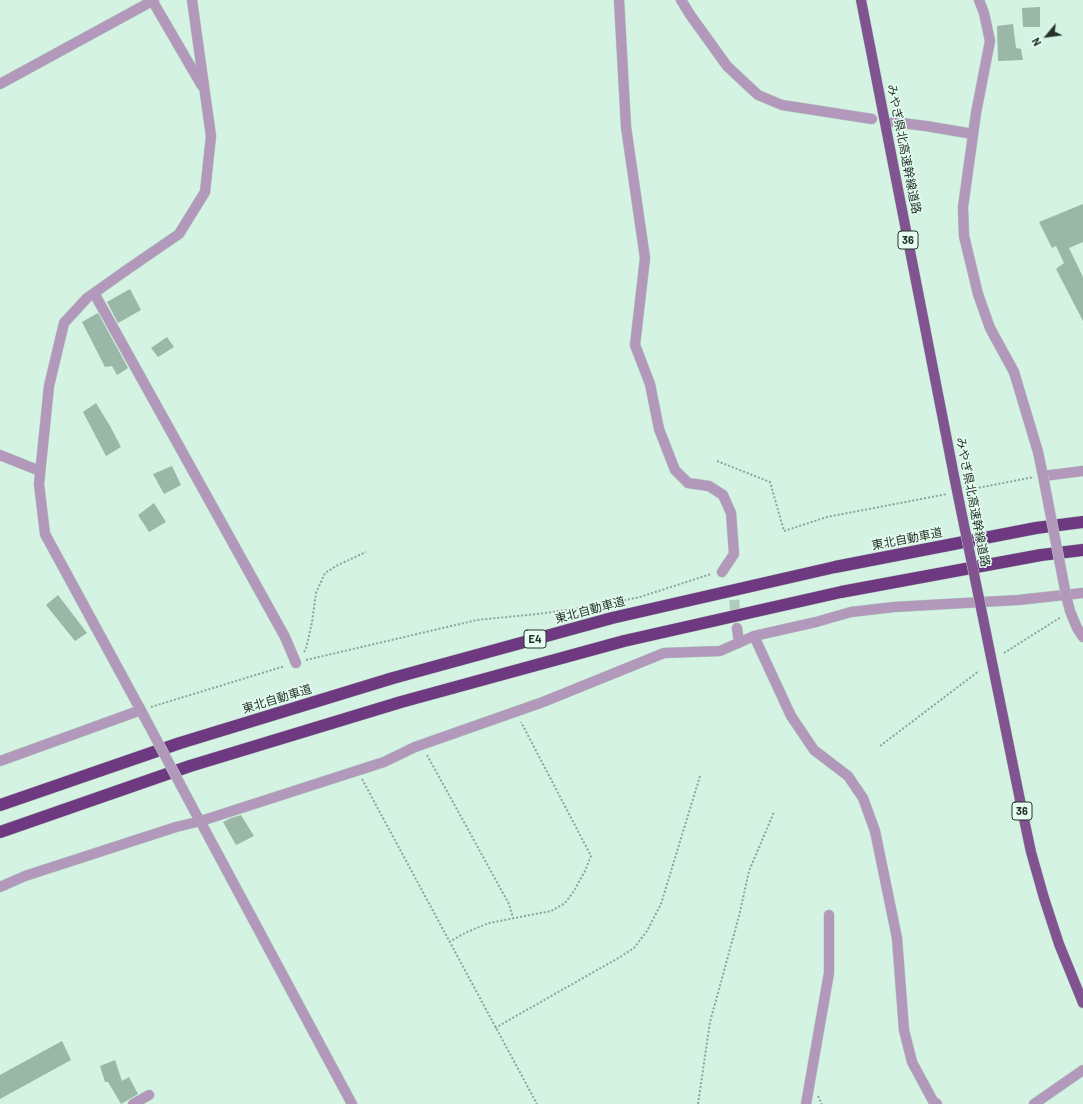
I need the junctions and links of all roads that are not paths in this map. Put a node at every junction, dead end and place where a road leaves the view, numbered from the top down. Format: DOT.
graph roads {
  1 [pos="153,0"];
  2 [pos="192,0"];
  3 [pos="619,0"];
  4 [pos="681,0"];
  5 [pos="861,0"];
  6 [pos="979,0"];
  7 [pos="0,84"];
  8 [pos="205,91"];
  9 [pos="872,119"];
  10 [pos="893,122"];
  11 [pos="973,134"];
  12 [pos="94,293"];
  13 [pos="0,455"];
  14 [pos="40,471"];
  15 [pos="1083,471"];
  16 [pos="1043,476"];
  17 [pos="1083,522"];
  18 [pos="1083,550"];
  19 [pos="722,572"];
  20 [pos="1083,593"];
  21 [pos="1066,595"];
  22 [pos="737,628"];
  23 [pos="754,636"];
  24 [pos="1083,637"];
  25 [pos="739,643"];
  26 [pos="296,663"];
  27 [pos="143,714"];
  28 [pos="0,761"];
  29 [pos="0,805"];
  30 [pos="198,818"];
  31 [pos="0,832"];
  32 [pos="0,887"];
  33 [pos="829,915"];
  34 [pos="1083,1004"];
  35 [pos="1083,1070"];
  36 [pos="149,1095"];
  37 [pos="133,1104"];
  38 [pos="352,1104"];
  39 [pos="806,1104"];
  40 [pos="937,1104"];
  41 [pos="1034,1104"];
  1 -- 7 [label="street"];
  1 -- 8 [label="street"];
  2 -- 8 [label="street"];
  3 -- 19 [label="street"];
  4 -- 9 [label="street"];
  5 -- 34 [label="main road, みやぎ県北高速幹線道路 / 36, bridge"];
  6 -- 11 [label="street"];
  8 -- 12 [label="street"];
  10 -- 11 [label="street"];
  11 -- 16 [label="street"];
  12 -- 14 [label="street"];
  12 -- 26 [label="street"];
  13 -- 14 [label="street"];
  14 -- 27 [label="street"];
  15 -- 16 [label="street"];
  16 -- 21 [label="street, bridge"];
  17 -- 29 [label="highway, 東北自動車道 / E4"];
  18 -- 31 [label="highway, E4"];
  20 -- 21 [label="street"];
  21 -- 23 [label="street"];
  21 -- 24 [label="street"];
  22 -- 25 [label="street"];
  23 -- 25 [label="street"];
  23 -- 40 [label="street"];
  25 -- 30 [label="street"];
  27 -- 28 [label="street"];
  27 -- 30 [label="street, bridge"];
  30 -- 32 [label="street"];
  30 -- 38 [label="street"];
  33 -- 39 [label="street"];
  35 -- 41 [label="street"];
  36 -- 37 [label="street"];
}
